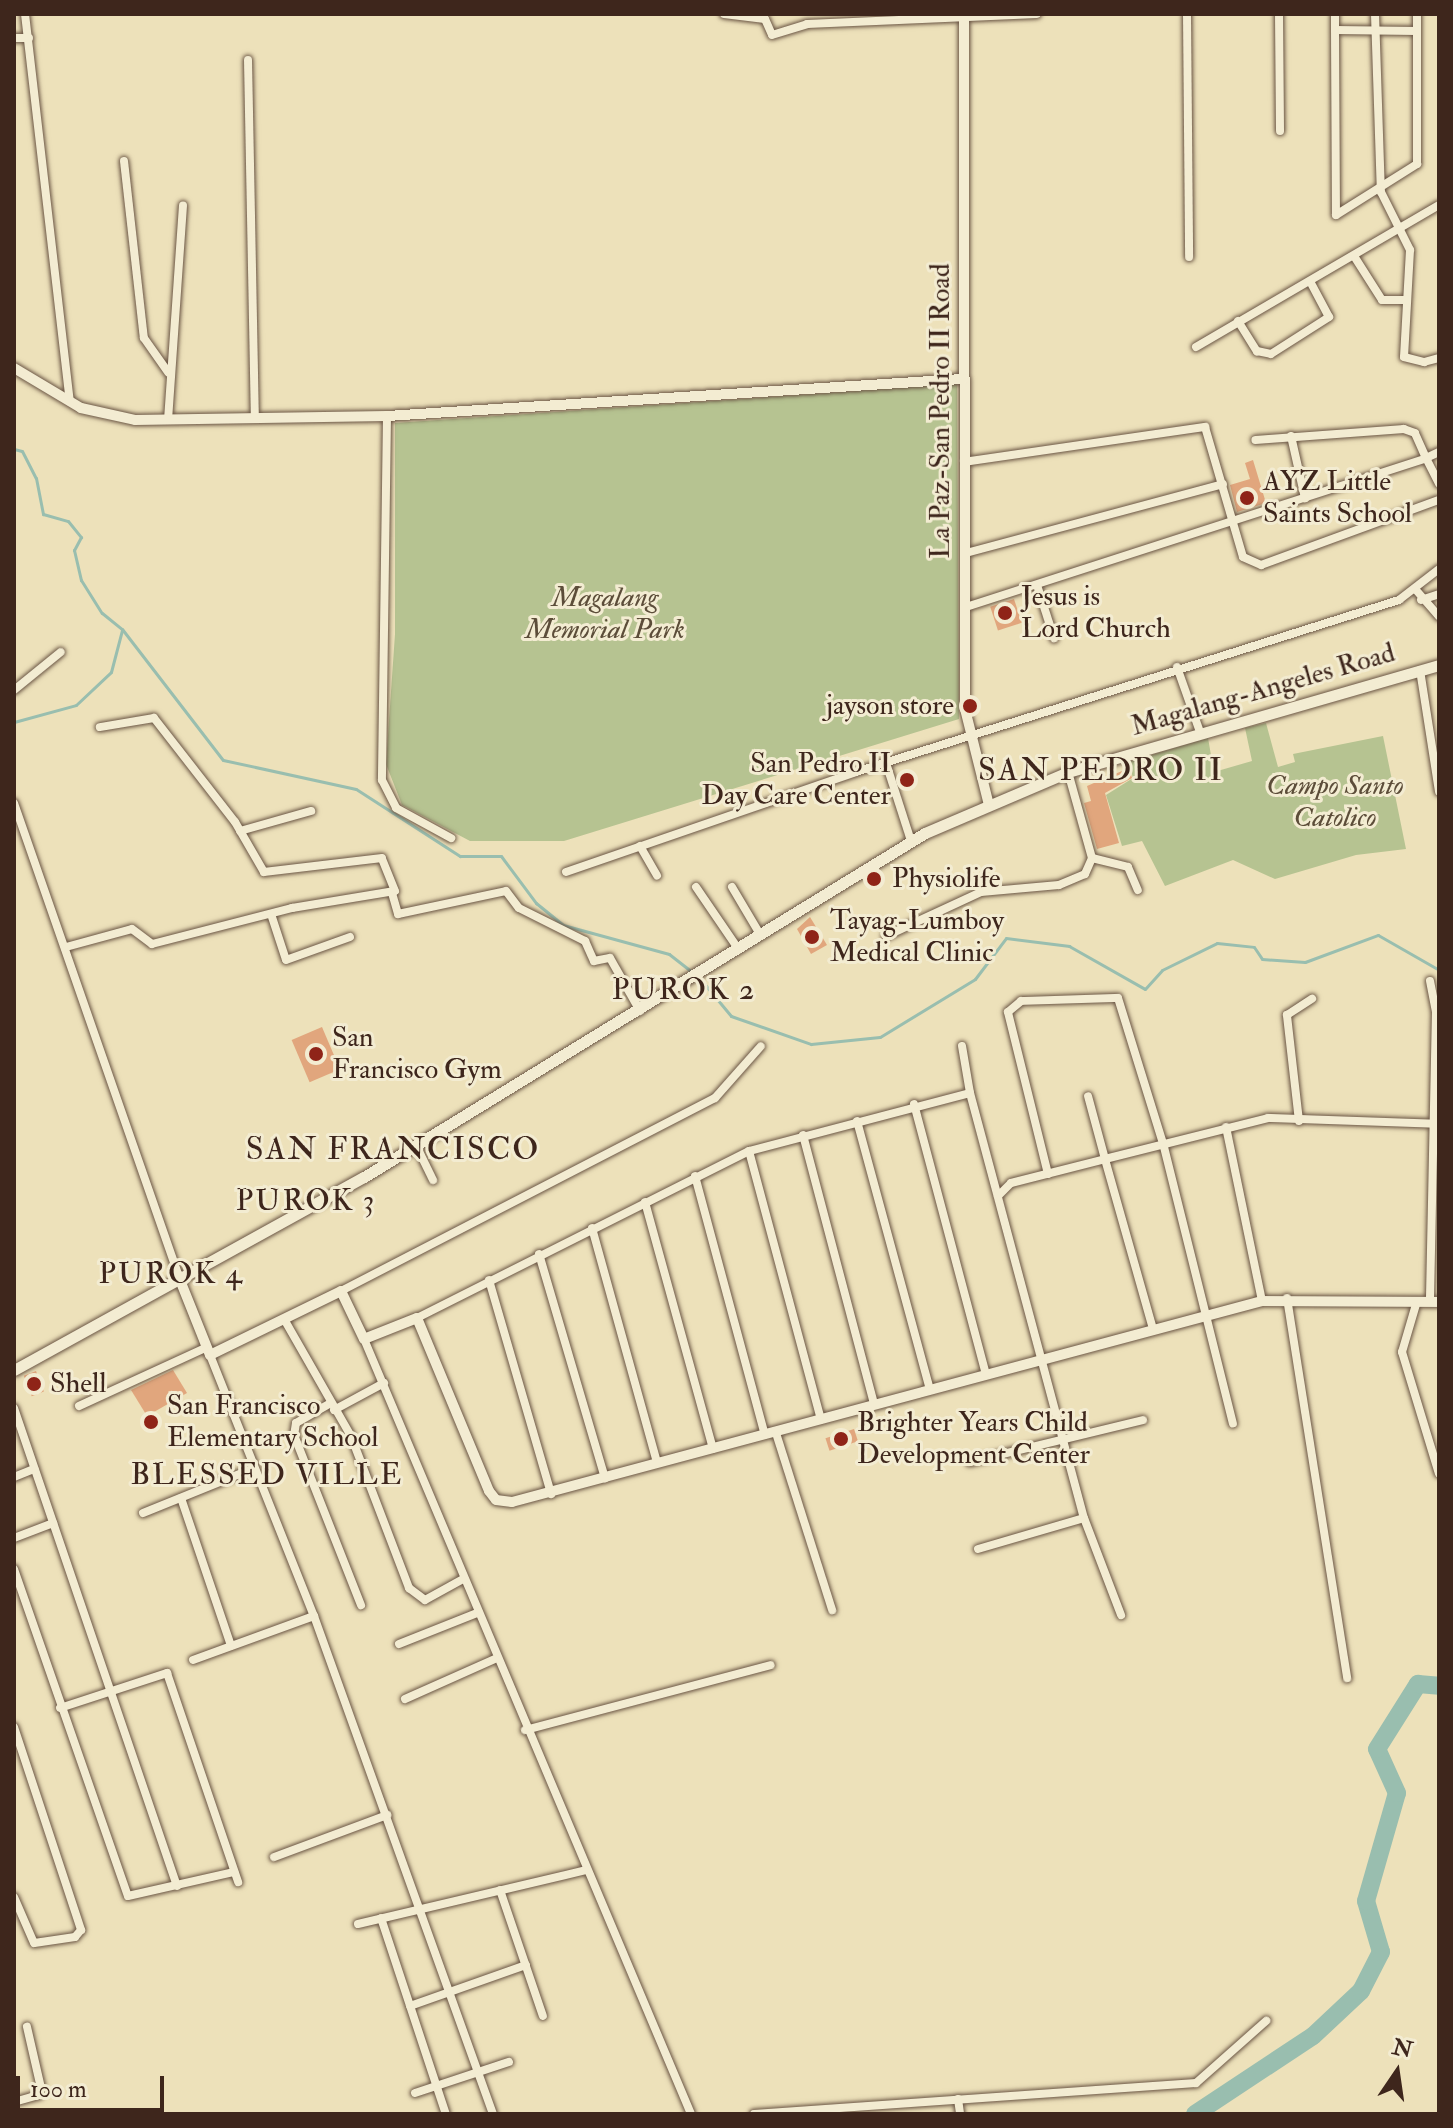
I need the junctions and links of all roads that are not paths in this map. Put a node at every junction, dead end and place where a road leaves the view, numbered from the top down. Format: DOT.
graph roads {
  1 [pos="25,14"];
  2 [pos="724,14"];
  3 [pos="1037,14"];
  4 [pos="1187,14"];
  5 [pos="1279,14"];
  6 [pos="1335,14"];
  7 [pos="1375,14"];
  8 [pos="1417,14"];
  9 [pos="763,17"];
  10 [pos="964,18"];
  11 [pos="1335,30"];
  12 [pos="1375,31"];
  13 [pos="1417,31"];
  14 [pos="14,38"];
  15 [pos="29,38"];
  16 [pos="248,60"];
  17 [pos="1280,131"];
  18 [pos="124,161"];
  19 [pos="1381,192"];
  20 [pos="1439,205"];
  21 [pos="183,206"];
  22 [pos="1400,230"];
  23 [pos="1354,256"];
  24 [pos="1189,257"];
  25 [pos="1310,282"];
  26 [pos="1407,300"];
  27 [pos="1238,321"];
  28 [pos="1196,347"];
  29 [pos="1439,358"];
  30 [pos="14,368"];
  31 [pos="168,372"];
  32 [pos="963,379"];
  33 [pos="70,401"];
  34 [pos="387,416"];
  35 [pos="255,419"];
  36 [pos="168,420"];
  37 [pos="1291,436"];
  38 [pos="1255,440"];
  39 [pos="1439,452"];
  40 [pos="1426,458"];
  41 [pos="964,462"];
  42 [pos="1223,484"];
  43 [pos="1439,484"];
  44 [pos="1305,498"];
  45 [pos="1439,500"];
  46 [pos="1234,523"];
  47 [pos="966,553"];
  48 [pos="1439,569"];
  49 [pos="1037,585"];
  50 [pos="1416,590"];
  51 [pos="1439,594"];
  52 [pos="1421,600"];
  53 [pos="966,607"];
  54 [pos="1439,616"];
  55 [pos="1054,638"];
  56 [pos="61,652"];
  57 [pos="1439,665"];
  58 [pos="1177,667"];
  59 [pos="1420,670"];
  60 [pos="14,690"];
  61 [pos="100,727"];
  62 [pos="1200,732"];
  63 [pos="969,736"];
  64 [pos="886,763"];
  65 [pos="1438,770"];
  66 [pos="1068,772"];
  67 [pos="1439,792"];
  68 [pos="14,803"];
  69 [pos="989,805"];
  70 [pos="311,811"];
  71 [pos="240,831"];
  72 [pos="451,838"];
  73 [pos="911,841"];
  74 [pos="640,846"];
  75 [pos="1092,858"];
  76 [pos="566,872"];
  77 [pos="657,876"];
  78 [pos="696,887"];
  79 [pos="732,887"];
  80 [pos="1138,890"];
  81 [pos="392,893"];
  82 [pos="271,914"];
  83 [pos="761,936"];
  84 [pos="886,936"];
  85 [pos="350,937"];
  86 [pos="66,947"];
  87 [pos="739,950"];
  88 [pos="1430,981"];
  89 [pos="1312,999"];
  90 [pos="640,1011"];
  91 [pos="761,1046"];
  92 [pos="962,1046"];
  93 [pos="970,1093"];
  94 [pos="1088,1096"];
  95 [pos="914,1104"];
  96 [pos="857,1121"];
  97 [pos="1299,1121"];
  98 [pos="1436,1124"];
  99 [pos="1226,1127"];
  100 [pos="803,1135"];
  101 [pos="1163,1143"];
  102 [pos="416,1145"];
  103 [pos="749,1151"];
  104 [pos="1105,1159"];
  105 [pos="1048,1174"];
  106 [pos="695,1176"];
  107 [pos="433,1180"];
  108 [pos="998,1196"];
  109 [pos="645,1202"];
  110 [pos="592,1228"];
  111 [pos="539,1254"];
  112 [pos="178,1275"];
  113 [pos="489,1280"];
  114 [pos="341,1291"];
  115 [pos="1287,1297"];
  116 [pos="1262,1301"];
  117 [pos="1417,1301"];
  118 [pos="1434,1301"];
  119 [pos="1206,1314"];
  120 [pos="417,1318"];
  121 [pos="284,1319"];
  122 [pos="1153,1329"];
  123 [pos="364,1339"];
  124 [pos="209,1351"];
  125 [pos="1042,1359"];
  126 [pos="14,1370"];
  127 [pos="986,1375"];
  128 [pos="384,1383"];
  129 [pos="930,1390"];
  130 [pos="874,1404"];
  131 [pos="79,1406"];
  132 [pos="331,1407"];
  133 [pos="14,1408"];
  134 [pos="821,1420"];
  135 [pos="1143,1420"];
  136 [pos="1233,1423"];
  137 [pos="770,1434"];
  138 [pos="1064,1440"];
  139 [pos="713,1449"];
  140 [pos="970,1462"];
  141 [pos="657,1463"];
  142 [pos="34,1469"];
  143 [pos="252,1469"];
  144 [pos="1439,1474"];
  145 [pos="14,1477"];
  146 [pos="605,1478"];
  147 [pos="551,1494"];
  148 [pos="181,1498"];
  149 [pos="143,1513"];
  150 [pos="1084,1518"];
  151 [pos="53,1523"];
  152 [pos="14,1538"];
  153 [pos="978,1549"];
  154 [pos="14,1569"];
  155 [pos="463,1579"];
  156 [pos="361,1605"];
  157 [pos="832,1610"];
  158 [pos="477,1613"];
  159 [pos="1121,1615"];
  160 [pos="314,1616"];
  161 [pos="399,1644"];
  162 [pos="231,1646"];
  163 [pos="495,1659"];
  164 [pos="193,1660"];
  165 [pos="771,1665"];
  166 [pos="1347,1678"];
  167 [pos="114,1691"];
  168 [pos="405,1699"];
  169 [pos="60,1708"];
  170 [pos="14,1727"];
  171 [pos="525,1730"];
  172 [pos="387,1815"];
  173 [pos="274,1857"];
  174 [pos="586,1870"];
  175 [pos="234,1872"];
  176 [pos="238,1882"];
  177 [pos="177,1886"];
  178 [pos="500,1890"];
  179 [pos="14,1897"];
  180 [pos="421,1908"];
  181 [pos="381,1918"];
  182 [pos="358,1924"];
  183 [pos="526,1965"];
  184 [pos="452,1991"];
  185 [pos="410,2006"];
  186 [pos="543,2016"];
  187 [pos="1266,2021"];
  188 [pos="27,2027"];
  189 [pos="509,2062"];
  190 [pos="479,2072"];
  191 [pos="437,2085"];
  192 [pos="415,2093"];
  193 [pos="958,2099"];
  194 [pos="14,2102"];
  195 [pos="767,2113"];
  196 [pos="446,2114"];
  197 [pos="493,2114"];
  198 [pos="691,2114"];
  199 [pos="754,2114"];
  200 [pos="960,2114"];
  1 -- 15 [label="street"];
  2 -- 9 [label="street"];
  3 -- 10 [label="street"];
  4 -- 24 [label="street"];
  5 -- 17 [label="street"];
  6 -- 11 [label="street"];
  7 -- 12 [label="street"];
  8 -- 13 [label="street"];
  9 -- 10 [label="street"];
  10 -- 32 [label="street, La Paz-San Pedro II Road"];
  11 -- 12 [label="street"];
  11 -- 19 [label="street"];
  12 -- 13 [label="street"];
  12 -- 19 [label="street"];
  13 -- 19 [label="street"];
  14 -- 15 [label="street"];
  15 -- 33 [label="street"];
  16 -- 35 [label="street"];
  18 -- 31 [label="street"];
  19 -- 22 [label="street"];
  20 -- 22 [label="street"];
  21 -- 31 [label="street"];
  22 -- 23 [label="street"];
  22 -- 26 [label="street"];
  23 -- 25 [label="street"];
  23 -- 26 [label="street"];
  25 -- 27 [label="street"];
  25 -- 27 [label="street"];
  26 -- 29 [label="street"];
  27 -- 28 [label="street"];
  30 -- 33 [label="street"];
  31 -- 36 [label="street"];
  32 -- 34 [label="street"];
  32 -- 41 [label="street, La Paz-San Pedro II Road"];
  33 -- 36 [label="street"];
  34 -- 35 [label="street"];
  34 -- 72 [label="street"];
  35 -- 36 [label="street"];
  37 -- 38 [label="street"];
  37 -- 40 [label="street"];
  37 -- 44 [label="street"];
  39 -- 40 [label="street"];
  40 -- 43 [label="street"];
  40 -- 44 [label="street"];
  41 -- 42 [label="street"];
  41 -- 47 [label="street, La Paz-San Pedro II Road"];
  42 -- 46 [label="street"];
  42 -- 47 [label="street"];
  44 -- 46 [label="street"];
  45 -- 46 [label="street"];
  46 -- 49 [label="street"];
  47 -- 53 [label="street, La Paz-San Pedro II Road"];
  48 -- 50 [label="street"];
  49 -- 53 [label="street"];
  49 -- 55 [label="street"];
  50 -- 52 [label="street"];
  50 -- 58 [label="street"];
  51 -- 52 [label="street"];
  52 -- 54 [label="street"];
  53 -- 63 [label="street, La Paz-San Pedro II Road"];
  56 -- 60 [label="street"];
  57 -- 59 [label="main road, Magalang-Angeles Road"];
  58 -- 62 [label="street"];
  58 -- 63 [label="street"];
  59 -- 62 [label="main road, Magalang-Angeles Road"];
  59 -- 65 [label="street"];
  61 -- 71 [label="street"];
  62 -- 66 [label="main road, Magalang-Angeles Road"];
  63 -- 64 [label="street"];
  63 -- 69 [label="street, La Paz-San Pedro II Road"];
  64 -- 73 [label="street"];
  64 -- 74 [label="street"];
  65 -- 67 [label="street"];
  66 -- 69 [label="main road, Magalang-Angeles Road"];
  66 -- 75 [label="street"];
  68 -- 86 [label="street"];
  69 -- 73 [label="main road, Magalang-Angeles Road"];
  70 -- 71 [label="street"];
  71 -- 81 [label="street"];
  73 -- 83 [label="main road, Magalang-Angeles Road"];
  74 -- 76 [label="street"];
  74 -- 77 [label="street"];
  75 -- 80 [label="street"];
  75 -- 84 [label="street"];
  78 -- 87 [label="street"];
  79 -- 83 [label="street"];
  81 -- 82 [label="street"];
  81 -- 90 [label="street"];
  82 -- 85 [label="street"];
  82 -- 86 [label="street"];
  83 -- 87 [label="main road, Magalang-Angeles Road"];
  86 -- 112 [label="street"];
  87 -- 90 [label="main road, Magalang-Angeles Road"];
  88 -- 98 [label="street"];
  89 -- 97 [label="street"];
  90 -- 102 [label="main road, Magalang-Angeles Road"];
  91 -- 114 [label="street"];
  92 -- 93 [label="street"];
  93 -- 95 [label="street"];
  93 -- 108 [label="street"];
  94 -- 104 [label="street"];
  95 -- 96 [label="street"];
  95 -- 127 [label="street"];
  96 -- 100 [label="street"];
  96 -- 129 [label="street"];
  97 -- 98 [label="street"];
  97 -- 99 [label="street"];
  98 -- 118 [label="street"];
  99 -- 101 [label="street"];
  99 -- 116 [label="street"];
  100 -- 103 [label="street"];
  100 -- 130 [label="street"];
  101 -- 104 [label="street"];
  101 -- 105 [label="street"];
  101 -- 119 [label="street"];
  102 -- 107 [label="street"];
  102 -- 112 [label="main road, Magalang-Angeles Road"];
  103 -- 106 [label="street"];
  103 -- 134 [label="street"];
  104 -- 105 [label="street"];
  104 -- 122 [label="street"];
  105 -- 108 [label="street"];
  106 -- 109 [label="street"];
  106 -- 137 [label="street"];
  108 -- 125 [label="street"];
  109 -- 110 [label="street"];
  109 -- 139 [label="street"];
  110 -- 111 [label="street"];
  110 -- 141 [label="street"];
  111 -- 113 [label="street"];
  111 -- 146 [label="street"];
  112 -- 124 [label="street"];
  112 -- 126 [label="main road, Magalang-Angeles Road"];
  113 -- 120 [label="street"];
  113 -- 147 [label="street"];
  114 -- 121 [label="street"];
  114 -- 123 [label="street"];
  115 -- 116 [label="street"];
  115 -- 117 [label="street"];
  115 -- 166 [label="street"];
  116 -- 119 [label="street"];
  117 -- 118 [label="street"];
  117 -- 144 [label="street"];
  119 -- 122 [label="street"];
  119 -- 136 [label="street"];
  120 -- 123 [label="street"];
  120 -- 147 [label="street"];
  121 -- 124 [label="street"];
  121 -- 132 [label="street"];
  122 -- 125 [label="street"];
  123 -- 128 [label="street"];
  124 -- 131 [label="street"];
  124 -- 143 [label="street"];
  125 -- 127 [label="street"];
  125 -- 138 [label="street"];
  127 -- 129 [label="street"];
  128 -- 132 [label="street"];
  128 -- 155 [label="street"];
  129 -- 130 [label="street"];
  130 -- 134 [label="street"];
  132 -- 155 [label="street"];
  132 -- 156 [label="street"];
  133 -- 142 [label="street"];
  134 -- 137 [label="street"];
  135 -- 138 [label="street"];
  137 -- 139 [label="street"];
  137 -- 157 [label="street"];
  138 -- 140 [label="street"];
  138 -- 150 [label="street"];
  139 -- 141 [label="street"];
  141 -- 146 [label="street"];
  142 -- 145 [label="street"];
  142 -- 151 [label="street"];
  143 -- 148 [label="street"];
  143 -- 160 [label="street"];
  146 -- 147 [label="street"];
  148 -- 149 [label="street"];
  148 -- 162 [label="street"];
  150 -- 153 [label="street"];
  150 -- 159 [label="street"];
  151 -- 152 [label="street"];
  151 -- 167 [label="street"];
  154 -- 169 [label="street"];
  155 -- 158 [label="street"];
  158 -- 161 [label="street"];
  158 -- 163 [label="street"];
  160 -- 162 [label="street"];
  160 -- 172 [label="street"];
  162 -- 164 [label="street"];
  163 -- 168 [label="street"];
  163 -- 171 [label="street"];
  165 -- 171 [label="street"];
  167 -- 169 [label="street"];
  167 -- 175 [label="street"];
  167 -- 177 [label="street"];
  169 -- 177 [label="street"];
  170 -- 179 [label="street"];
  171 -- 174 [label="street"];
  172 -- 173 [label="street"];
  172 -- 180 [label="street"];
  174 -- 178 [label="street"];
  174 -- 198 [label="street"];
  175 -- 176 [label="street"];
  175 -- 177 [label="street"];
  178 -- 180 [label="street"];
  178 -- 183 [label="street"];
  180 -- 181 [label="street"];
  180 -- 184 [label="street"];
  181 -- 182 [label="street"];
  181 -- 185 [label="street"];
  183 -- 184 [label="street"];
  183 -- 186 [label="street"];
  184 -- 185 [label="street"];
  184 -- 190 [label="street"];
  185 -- 191 [label="street"];
  187 -- 193 [label="street"];
  188 -- 194 [label="street"];
  189 -- 190 [label="street"];
  190 -- 191 [label="street"];
  190 -- 197 [label="street"];
  191 -- 192 [label="street"];
  191 -- 196 [label="street"];
  193 -- 195 [label="street"];
  193 -- 200 [label="street"];
  195 -- 199 [label="street"];
}
